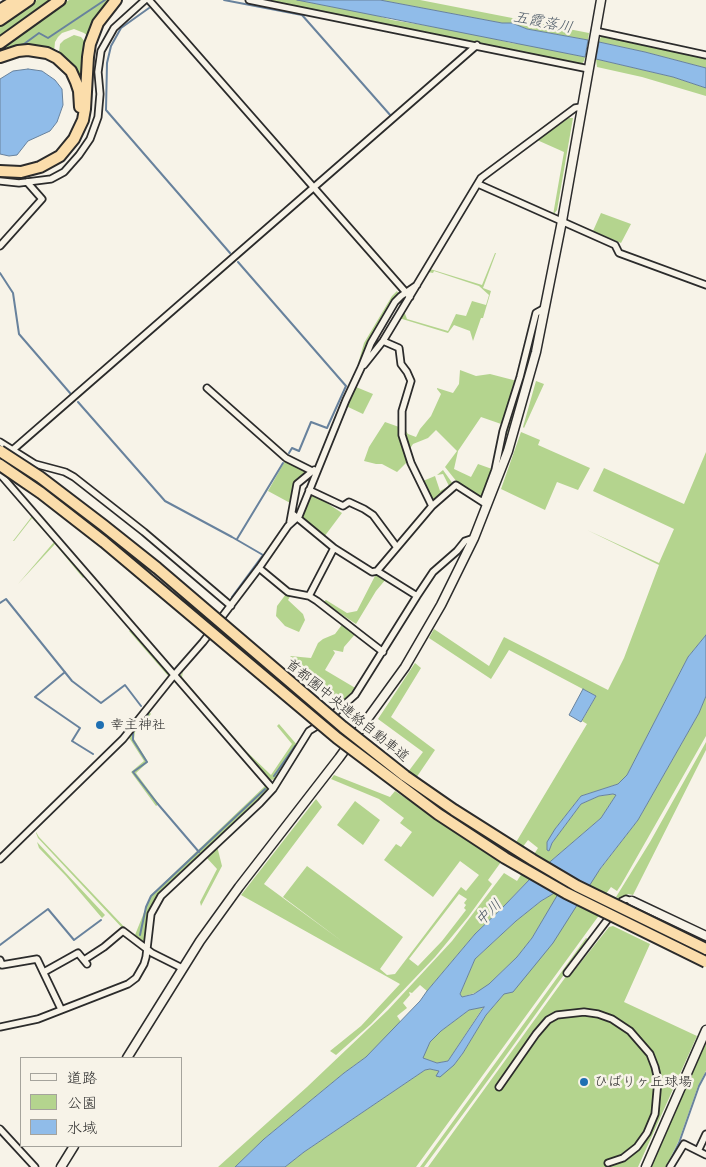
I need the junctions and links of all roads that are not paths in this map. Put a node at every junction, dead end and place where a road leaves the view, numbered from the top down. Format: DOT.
graph roads {
  1 [pos="16,0"];
  2 [pos="29,0"];
  3 [pos="60,0"];
  4 [pos="116,0"];
  5 [pos="145,0"];
  6 [pos="149,0"];
  7 [pos="249,0"];
  8 [pos="601,0"];
  9 [pos="0,10"];
  10 [pos="0,20"];
  11 [pos="594,34"];
  12 [pos="0,43"];
  13 [pos="477,45"];
  14 [pos="706,55"];
  15 [pos="0,57"];
  16 [pos="589,66"];
  17 [pos="581,107"];
  18 [pos="39,164"];
  19 [pos="0,165"];
  20 [pos="0,172"];
  21 [pos="0,182"];
  22 [pos="27,182"];
  23 [pos="478,184"];
  24 [pos="313,188"];
  25 [pos="562,221"];
  26 [pos="0,246"];
  27 [pos="706,285"];
  28 [pos="407,295"];
  29 [pos="383,340"];
  30 [pos="361,368"];
  31 [pos="207,388"];
  32 [pos="0,442"];
  33 [pos="13,450"];
  34 [pos="0,451"];
  35 [pos="0,461"];
  36 [pos="0,465"];
  37 [pos="314,472"];
  38 [pos="0,474"];
  39 [pos="309,490"];
  40 [pos="485,503"];
  41 [pos="432,506"];
  42 [pos="295,516"];
  43 [pos="474,538"];
  44 [pos="396,546"];
  45 [pos="334,548"];
  46 [pos="259,568"];
  47 [pos="377,571"];
  48 [pos="309,596"];
  49 [pos="416,596"];
  50 [pos="231,606"];
  51 [pos="383,652"];
  52 [pos="175,674"];
  53 [pos="273,789"];
  54 [pos="0,859"];
  55 [pos="632,901"];
  56 [pos="706,936"];
  57 [pos="146,948"];
  58 [pos="706,949"];
  59 [pos="0,960"];
  60 [pos="706,962"];
  61 [pos="182,968"];
  62 [pos="44,972"];
  63 [pos="567,973"];
  64 [pos="61,1010"];
  65 [pos="0,1027"];
  66 [pos="706,1031"];
  67 [pos="128,1057"];
  68 [pos="499,1087"];
  69 [pos="0,1129"];
  70 [pos="706,1134"];
  71 [pos="73,1147"];
  72 [pos="698,1151"];
  73 [pos="706,1155"];
  74 [pos="608,1163"];
  75 [pos="35,1167"];
  76 [pos="61,1167"];
  77 [pos="646,1167"];
  78 [pos="670,1167"];
  1 -- 9 [label="highway"];
  2 -- 10 [label="highway"];
  3 -- 12 [label="highway"];
  4 -- 18 [label="highway"];
  5 -- 22 [label="street"];
  6 -- 24 [label="street"];
  7 -- 13 [label="street"];
  8 -- 11 [label="street"];
  11 -- 14 [label="street"];
  11 -- 16 [label="street"];
  13 -- 16 [label="street"];
  13 -- 24 [label="street"];
  15 -- 18 [label="highway"];
  16 -- 17 [label="street"];
  17 -- 23 [label="street"];
  17 -- 25 [label="street"];
  18 -- 19 [label="highway"];
  18 -- 20 [label="highway"];
  21 -- 22 [label="street"];
  22 -- 26 [label="street"];
  23 -- 25 [label="street"];
  23 -- 28 [label="street"];
  24 -- 28 [label="street"];
  24 -- 33 [label="street"];
  25 -- 27 [label="street"];
  25 -- 40 [label="street"];
  28 -- 29 [label="street"];
  28 -- 30 [label="street"];
  29 -- 30 [label="street"];
  29 -- 41 [label="street"];
  30 -- 37 [label="street"];
  31 -- 37 [label="street"];
  32 -- 33 [label="street"];
  33 -- 35 [label="street"];
  33 -- 50 [label="street"];
  34 -- 58 [label="highway, 首都圏中央連絡自動車道, bridge"];
  36 -- 60 [label="highway, 首都圏中央連絡自動車道, bridge"];
  37 -- 39 [label="street"];
  37 -- 42 [label="street"];
  38 -- 52 [label="street"];
  39 -- 42 [label="street"];
  39 -- 44 [label="street"];
  40 -- 41 [label="street"];
  40 -- 43 [label="street"];
  41 -- 44 [label="street"];
  42 -- 45 [label="street"];
  42 -- 46 [label="street"];
  43 -- 49 [label="street"];
  43 -- 61 [label="street"];
  44 -- 47 [label="street"];
  45 -- 47 [label="street"];
  45 -- 48 [label="street"];
  46 -- 48 [label="street"];
  46 -- 50 [label="street"];
  47 -- 49 [label="street"];
  48 -- 51 [label="street"];
  49 -- 51 [label="street"];
  50 -- 52 [label="street"];
  51 -- 53 [label="street"];
  52 -- 53 [label="street"];
  52 -- 54 [label="street"];
  53 -- 57 [label="street"];
  55 -- 56 [label="street"];
  55 -- 63 [label="street"];
  57 -- 61 [label="street"];
  57 -- 62 [label="street"];
  57 -- 64 [label="street"];
  59 -- 62 [label="street"];
  61 -- 67 [label="street"];
  62 -- 64 [label="street"];
  64 -- 65 [label="street"];
  66 -- 77 [label="street"];
  68 -- 74 [label="street"];
  69 -- 75 [label="street"];
  70 -- 72 [label="street"];
  71 -- 76 [label="street"];
  72 -- 73 [label="street"];
  72 -- 78 [label="street"];
}
